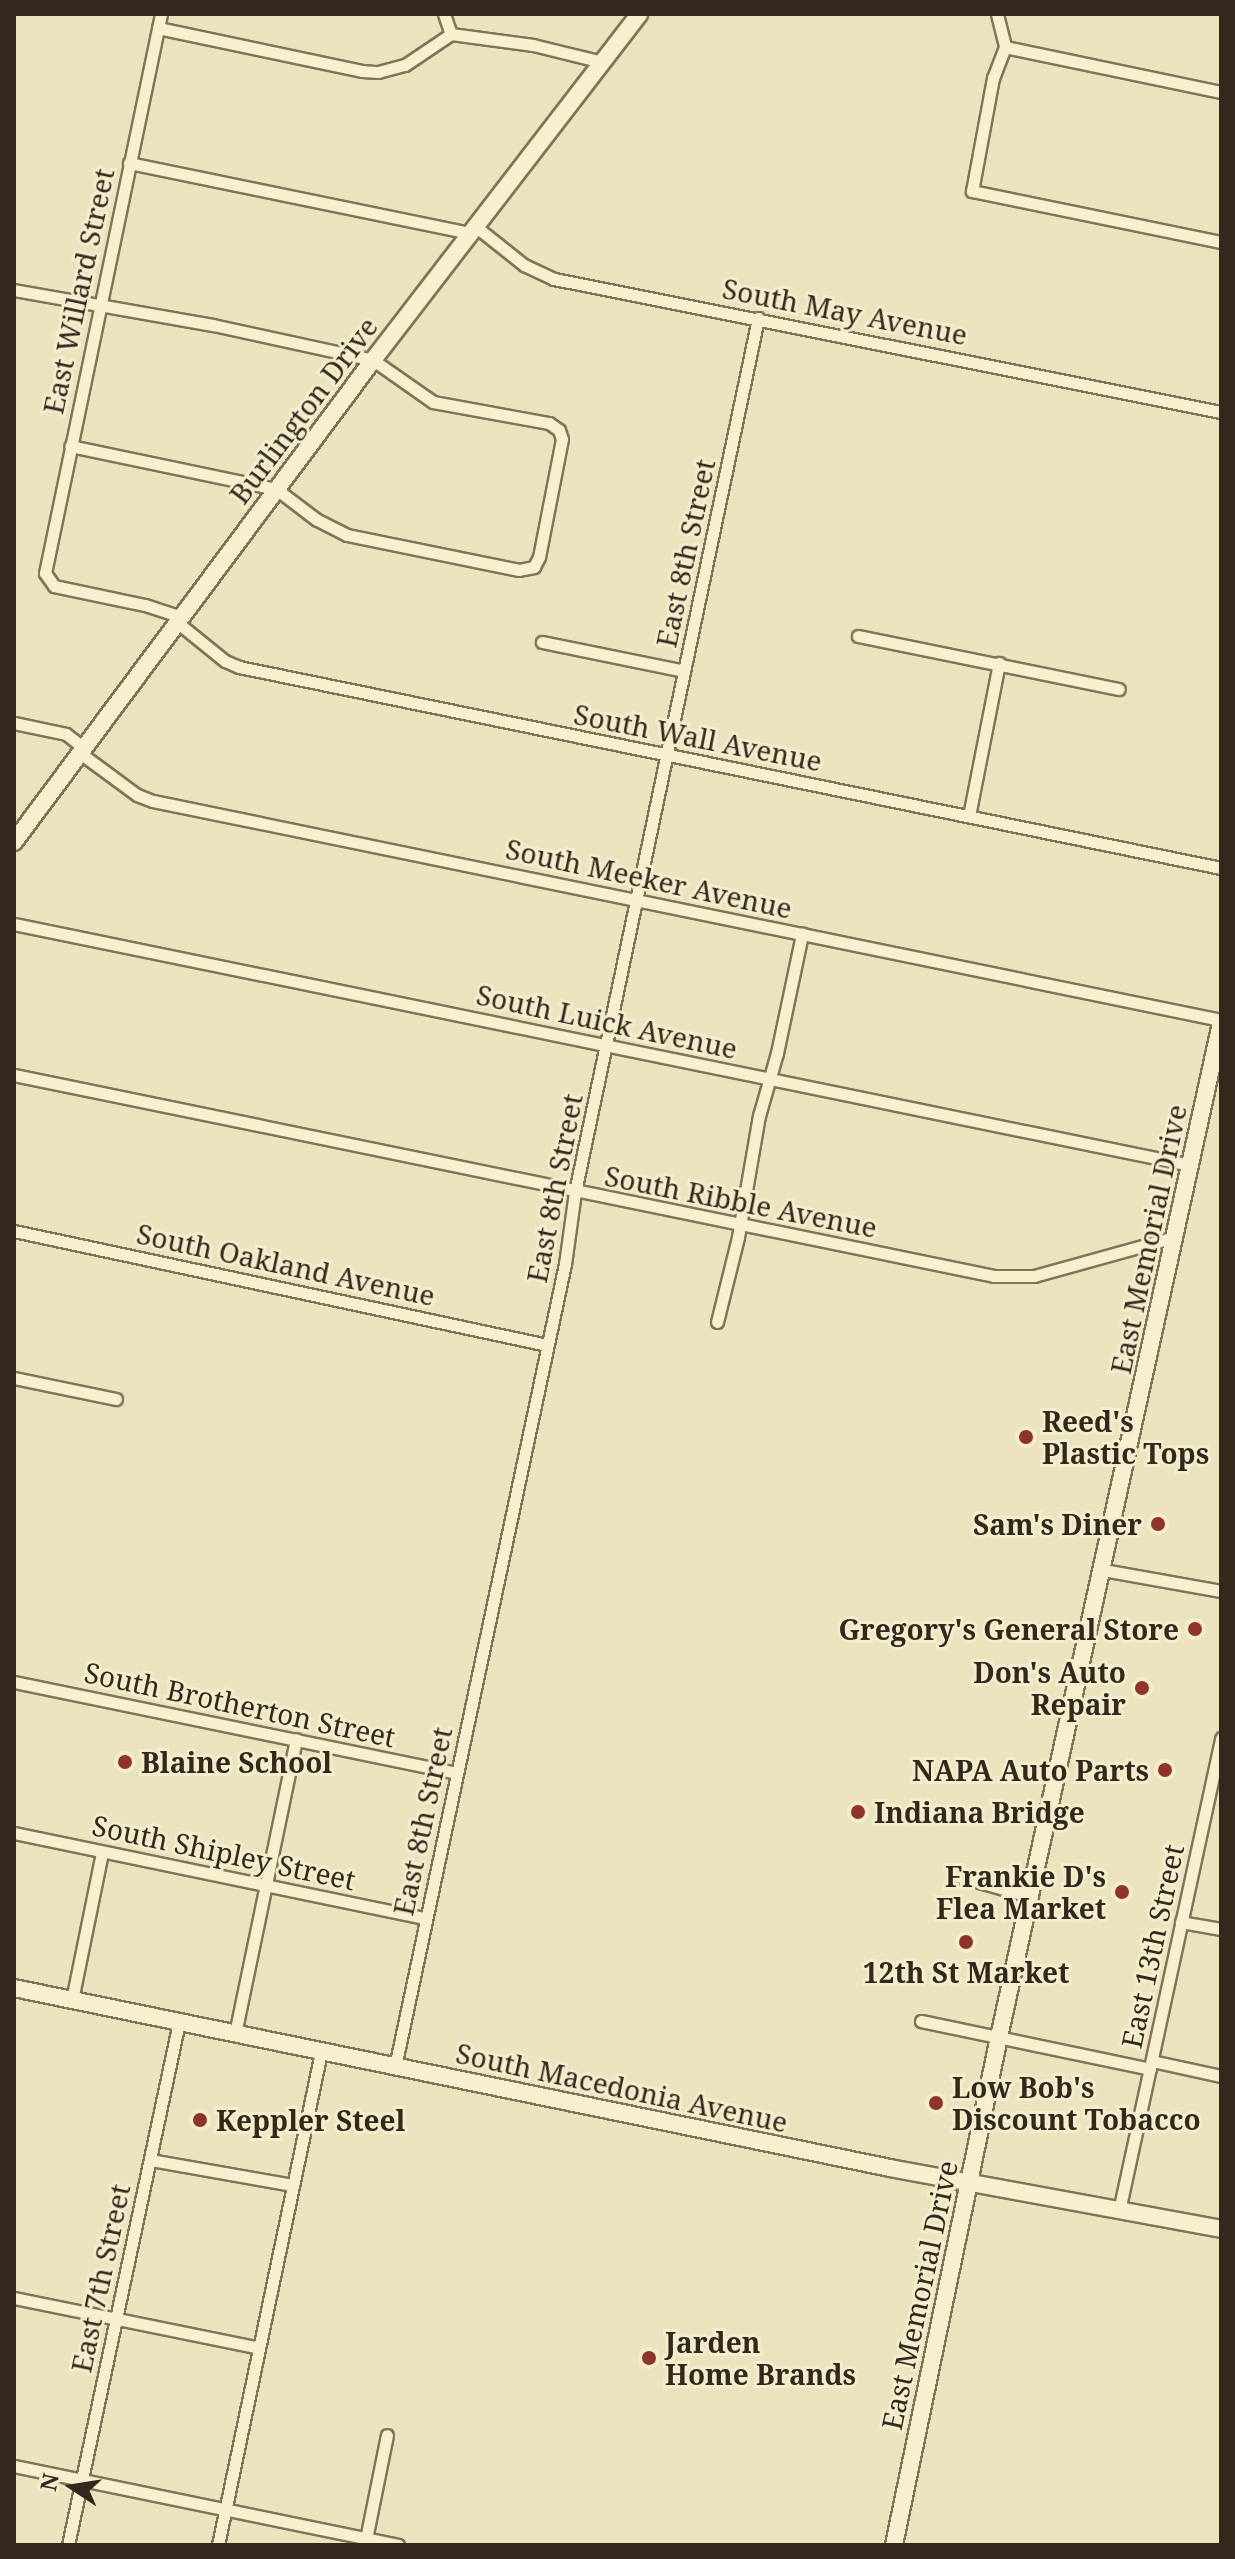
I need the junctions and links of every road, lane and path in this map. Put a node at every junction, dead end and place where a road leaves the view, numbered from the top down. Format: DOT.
graph roads {
  1 [pos="161,14"];
  2 [pos="444,14"];
  3 [pos="639,14"];
  4 [pos="997,14"];
  5 [pos="158,28"];
  6 [pos="451,34"];
  7 [pos="1005,47"];
  8 [pos="602,62"];
  9 [pos="1221,92"];
  10 [pos="129,163"];
  11 [pos="472,230"];
  12 [pos="1221,242"];
  13 [pos="14,290"];
  14 [pos="98,306"];
  15 [pos="758,318"];
  16 [pos="373,360"];
  17 [pos="1221,412"];
  18 [pos="70,446"];
  19 [pos="276,489"];
  20 [pos="47,579"];
  21 [pos="180,620"];
  22 [pos="858,636"];
  23 [pos="542,642"];
  24 [pos="999,663"];
  25 [pos="684,671"];
  26 [pos="1119,689"];
  27 [pos="14,723"];
  28 [pos="82,750"];
  29 [pos="666,756"];
  30 [pos="969,816"];
  31 [pos="14,842"];
  32 [pos="1221,868"];
  33 [pos="636,901"];
  34 [pos="14,924"];
  35 [pos="802,934"];
  36 [pos="1221,1022"];
  37 [pos="606,1045"];
  38 [pos="14,1075"];
  39 [pos="768,1079"];
  40 [pos="1190,1165"];
  41 [pos="575,1192"];
  42 [pos="739,1225"];
  43 [pos="14,1231"];
  44 [pos="1175,1237"];
  45 [pos="717,1322"];
  46 [pos="547,1345"];
  47 [pos="14,1378"];
  48 [pos="116,1399"];
  49 [pos="1103,1570"];
  50 [pos="1221,1591"];
  51 [pos="14,1682"];
  52 [pos="1221,1738"];
  53 [pos="296,1739"];
  54 [pos="456,1773"];
  55 [pos="1216,1780"];
  56 [pos="14,1833"];
  57 [pos="102,1852"];
  58 [pos="954,1875"];
  59 [pos="266,1885"];
  60 [pos="1032,1897"];
  61 [pos="425,1918"];
  62 [pos="1181,1922"];
  63 [pos="1221,1929"];
  64 [pos="14,1988"];
  65 [pos="72,2000"];
  66 [pos="921,2021"];
  67 [pos="179,2022"];
  68 [pos="235,2034"];
  69 [pos="999,2037"];
  70 [pos="321,2052"];
  71 [pos="1151,2065"];
  72 [pos="395,2067"];
  73 [pos="1221,2076"];
  74 [pos="151,2160"];
  75 [pos="968,2183"];
  76 [pos="293,2185"];
  77 [pos="1119,2211"];
  78 [pos="1221,2229"];
  79 [pos="14,2298"];
  80 [pos="115,2319"];
  81 [pos="259,2348"];
  82 [pos="387,2435"];
  83 [pos="14,2466"];
  84 [pos="82,2479"];
  85 [pos="225,2509"];
  86 [pos="365,2542"];
  87 [pos="68,2545"];
  88 [pos="218,2545"];
  89 [pos="398,2545"];
  90 [pos="894,2545"];
  1 -- 5 [label="street, East Willard Street"];
  2 -- 6 [label="street"];
  3 -- 8 [label="street, Burlington Drive"];
  4 -- 7 [label="street"];
  5 -- 6 [label="street"];
  5 -- 10 [label="street, East Willard Street"];
  6 -- 8 [label="street"];
  7 -- 9 [label="street"];
  7 -- 12 [label="street"];
  8 -- 11 [label="street, Burlington Drive"];
  10 -- 11 [label="street, South May Avenue"];
  10 -- 14 [label="street, East Willard Street"];
  11 -- 15 [label="street, South May Avenue"];
  11 -- 16 [label="street, Burlington Drive"];
  13 -- 14 [label="street"];
  14 -- 16 [label="street"];
  14 -- 18 [label="street, East Willard Street"];
  15 -- 17 [label="street, South May Avenue"];
  15 -- 25 [label="street, East 8th Street"];
  16 -- 19 [label="street, Burlington Drive"];
  16 -- 19 [label="street"];
  18 -- 19 [label="street"];
  18 -- 20 [label="street, East Willard Street"];
  19 -- 21 [label="street, Burlington Drive"];
  20 -- 21 [label="street, South Wall Avenue"];
  21 -- 28 [label="street, Burlington Drive"];
  21 -- 29 [label="street, South Wall Avenue"];
  22 -- 24 [label="street"];
  23 -- 25 [label="street"];
  24 -- 26 [label="street"];
  24 -- 30 [label="street"];
  25 -- 29 [label="street, East 8th Street"];
  27 -- 28 [label="street, South Meeker Avenue"];
  28 -- 31 [label="street, Burlington Drive"];
  28 -- 33 [label="street, South Meeker Avenue"];
  29 -- 30 [label="street, South Wall Avenue"];
  29 -- 33 [label="street, East 8th Street"];
  30 -- 32 [label="street, South Wall Avenue"];
  33 -- 35 [label="street, South Meeker Avenue"];
  33 -- 37 [label="street, East 8th Street"];
  34 -- 37 [label="street, South Luick Avenue"];
  35 -- 36 [label="street, South Meeker Avenue"];
  35 -- 39 [label="street"];
  36 -- 40 [label="street, East Memorial Drive"];
  37 -- 39 [label="street, South Luick Avenue"];
  37 -- 41 [label="street, East 8th Street"];
  38 -- 41 [label="street, South Ribble Avenue"];
  39 -- 40 [label="street, South Luick Avenue"];
  39 -- 42 [label="street"];
  40 -- 44 [label="street, East Memorial Drive"];
  41 -- 42 [label="street, South Ribble Avenue"];
  41 -- 46 [label="street, East 8th Street"];
  42 -- 44 [label="street, South Ribble Avenue"];
  42 -- 45 [label="street"];
  43 -- 46 [label="street, South Oakland Avenue"];
  44 -- 49 [label="street, East Memorial Drive"];
  46 -- 54 [label="street, East 8th Street"];
  47 -- 48 [label="street"];
  49 -- 50 [label="street"];
  49 -- 60 [label="street, East Memorial Drive"];
  51 -- 53 [label="street, South Brotherton Street"];
  52 -- 55 [label="street, East 13th Street"];
  53 -- 54 [label="street, South Brotherton Street"];
  53 -- 59 [label="street"];
  54 -- 61 [label="street, East 8th Street"];
  55 -- 62 [label="street, East 13th Street"];
  56 -- 57 [label="street, South Shipley Street"];
  57 -- 59 [label="street, South Shipley Street"];
  57 -- 65 [label="street"];
  58 -- 60 [label="street"];
  59 -- 61 [label="street, South Shipley Street"];
  59 -- 68 [label="street"];
  60 -- 69 [label="street, East Memorial Drive"];
  61 -- 72 [label="street, East 8th Street"];
  62 -- 63 [label="street"];
  62 -- 71 [label="street, East 13th Street"];
  64 -- 65 [label="street, South Macedonia Avenue"];
  65 -- 67 [label="street, South Macedonia Avenue"];
  66 -- 69 [label="street"];
  67 -- 68 [label="street, South Macedonia Avenue"];
  67 -- 74 [label="street, East 7th Street"];
  68 -- 70 [label="street, South Macedonia Avenue"];
  69 -- 71 [label="street"];
  69 -- 75 [label="street, East Memorial Drive"];
  70 -- 72 [label="street, South Macedonia Avenue"];
  70 -- 76 [label="street"];
  71 -- 73 [label="street"];
  71 -- 77 [label="street, East 13th Street"];
  72 -- 75 [label="street, South Macedonia Avenue"];
  74 -- 76 [label="street"];
  74 -- 80 [label="street, East 7th Street"];
  75 -- 77 [label="street, South Macedonia Avenue"];
  75 -- 90 [label="street, East Memorial Drive"];
  76 -- 81 [label="street"];
  77 -- 78 [label="street, South Macedonia Avenue"];
  79 -- 80 [label="street"];
  80 -- 81 [label="street"];
  80 -- 84 [label="street, East 7th Street"];
  81 -- 85 [label="street"];
  82 -- 86 [label="street"];
  83 -- 84 [label="street"];
  84 -- 85 [label="street"];
  84 -- 87 [label="street, East 7th Street"];
  85 -- 86 [label="street"];
  85 -- 88 [label="street"];
  86 -- 89 [label="street"];
}
